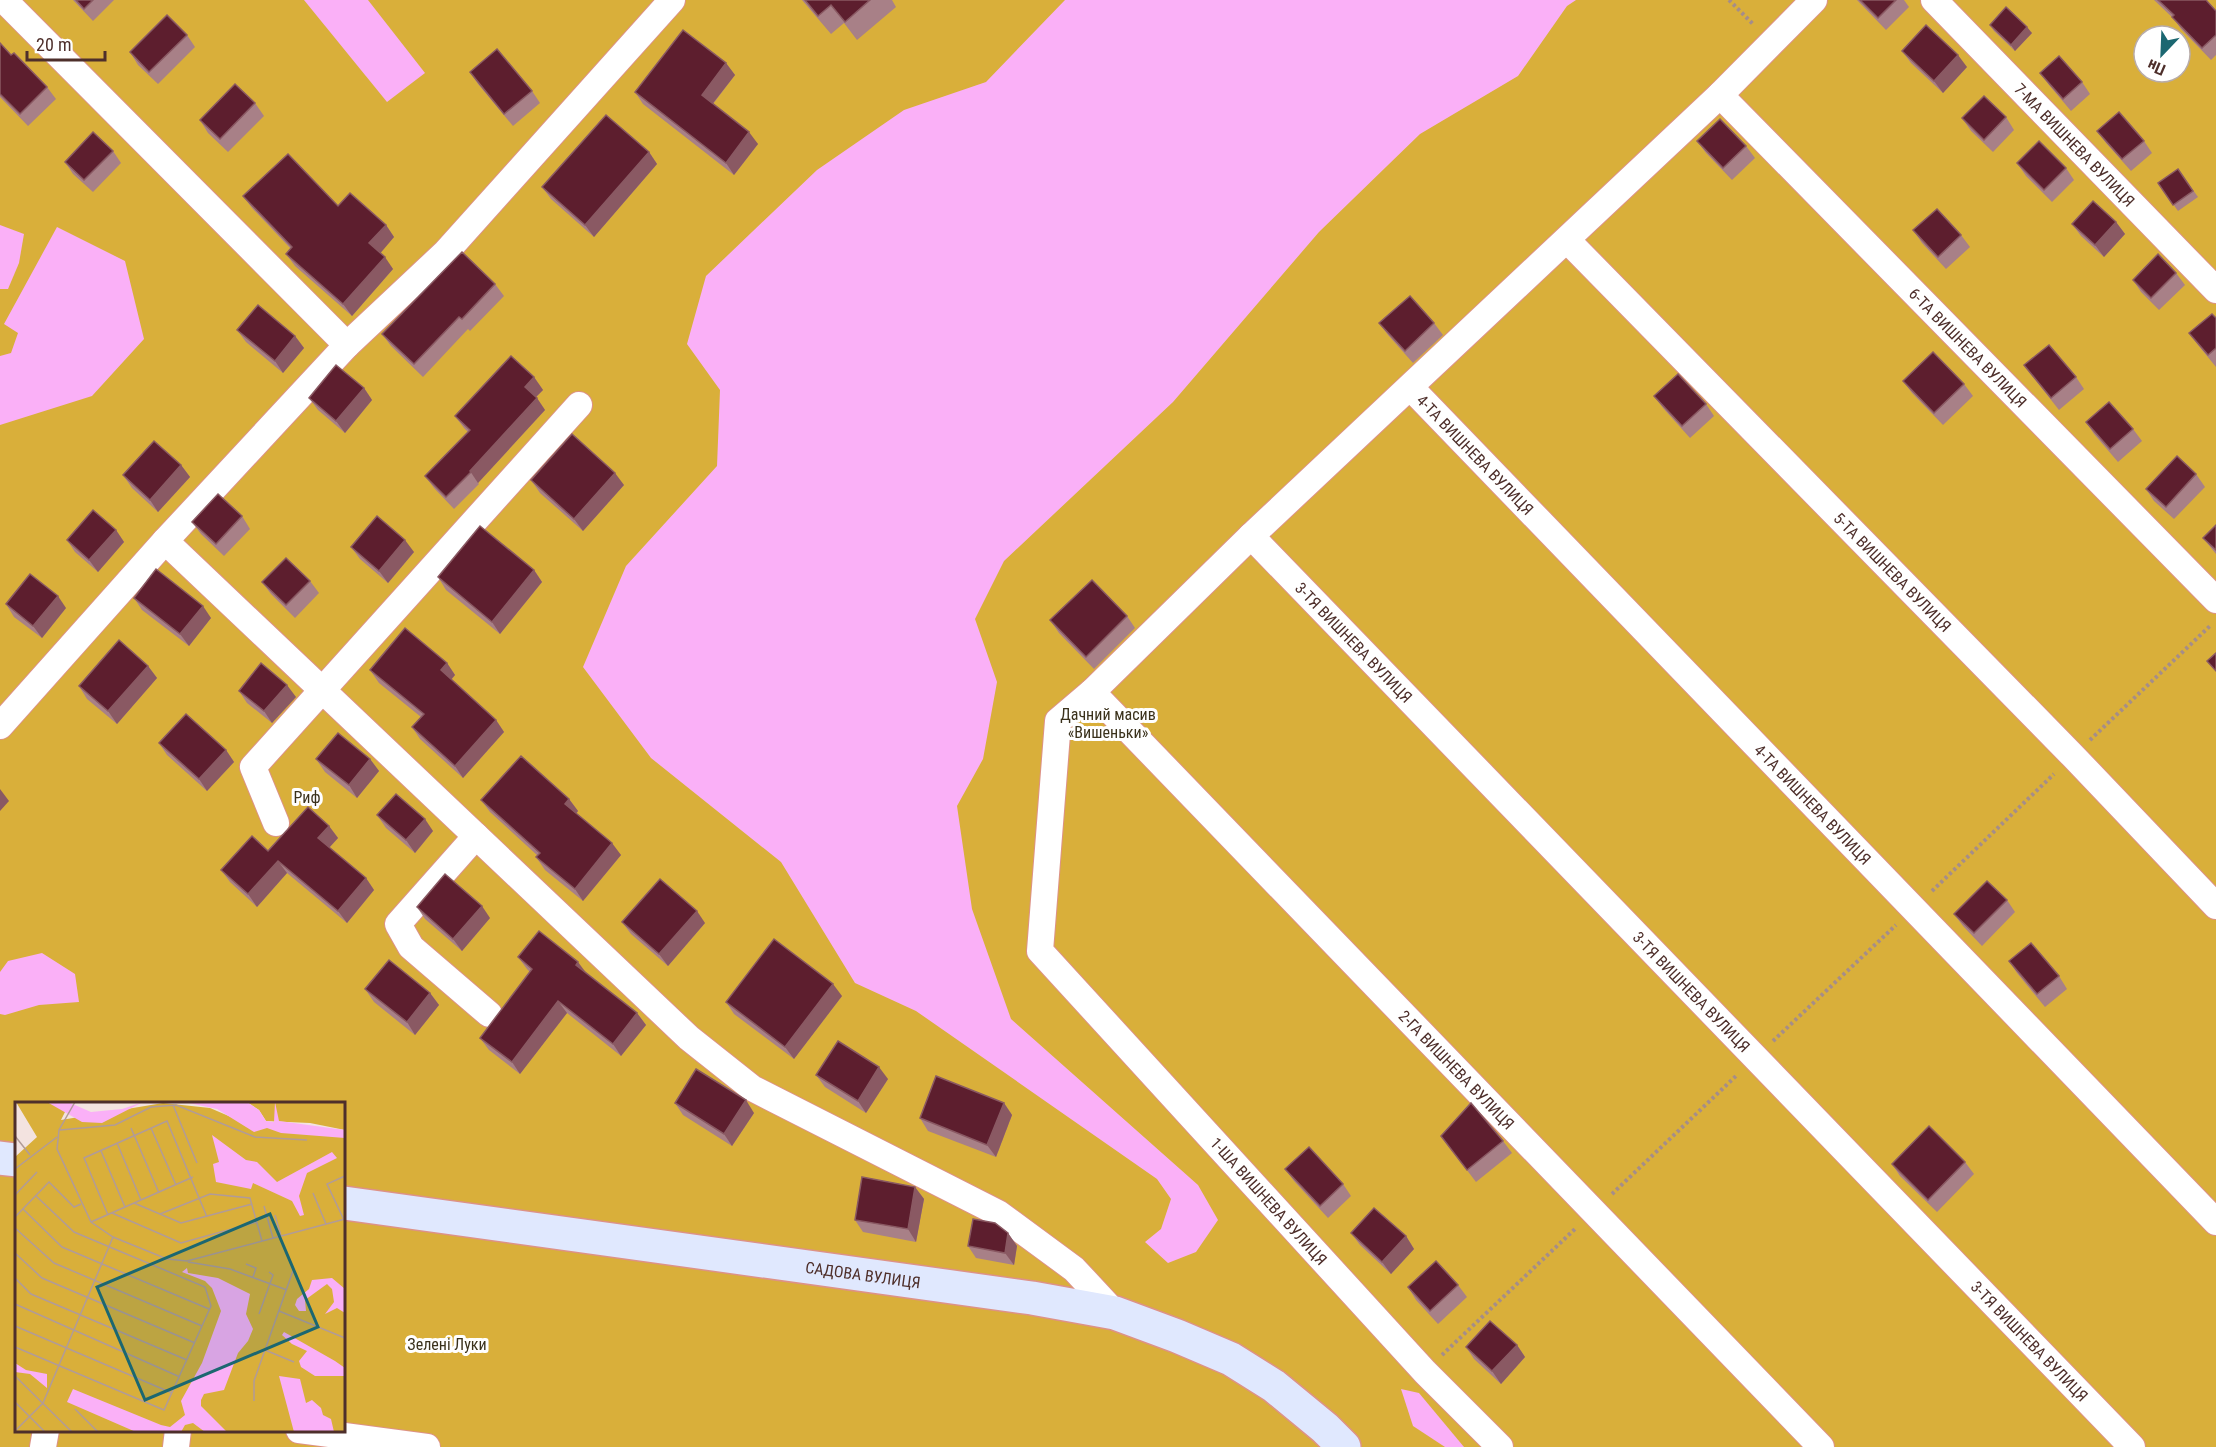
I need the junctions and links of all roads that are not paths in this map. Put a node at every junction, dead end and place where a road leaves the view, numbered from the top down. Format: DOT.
graph roads {
  1 [pos="4,0"];
  2 [pos="672,0"];
  3 [pos="1814,0"];
  4 [pos="1934,0"];
  5 [pos="1720,95"];
  6 [pos="1567,240"];
  7 [pos="2216,290"];
  8 [pos="347,345"];
  9 [pos="1410,387"];
  10 [pos="579,405"];
  11 [pos="1251,537"];
  12 [pos="165,541"];
  13 [pos="2216,600"];
  14 [pos="321,690"];
  15 [pos="1092,692"];
  16 [pos="0,726"];
  17 [pos="276,823"];
  18 [pos="476,836"];
  19 [pos="2216,906"];
  20 [pos="489,1014"];
  21 [pos="0,1158"];
  22 [pos="15,1160"];
  23 [pos="345,1203"];
  24 [pos="2216,1222"];
  25 [pos="1115,1313"];
  26 [pos="46,1432"];
  27 [pos="178,1432"];
  28 [pos="306,1432"];
  29 [pos="44,1447"];
  30 [pos="176,1447"];
  31 [pos="428,1447"];
  32 [pos="1344,1447"];
  33 [pos="1500,1447"];
  34 [pos="1821,1447"];
  35 [pos="2132,1447"];
  1 -- 8 [label="street"];
  2 -- 8 [label="street"];
  3 -- 5 [label="street"];
  4 -- 7 [label="street, 7-МА ВИШНЕВА ВУЛИЦЯ"];
  5 -- 6 [label="street"];
  5 -- 13 [label="street, 6-ТА ВИШНЕВА ВУЛИЦЯ"];
  6 -- 9 [label="street"];
  6 -- 19 [label="street, 5-ТА ВИШНЕВА ВУЛИЦЯ"];
  8 -- 12 [label="street"];
  9 -- 11 [label="street"];
  9 -- 24 [label="street, 4-ТА ВИШНЕВА ВУЛИЦЯ"];
  10 -- 14 [label="street"];
  11 -- 15 [label="street"];
  11 -- 35 [label="street, 3-ТЯ ВИШНЕВА ВУЛИЦЯ"];
  12 -- 14 [label="street"];
  12 -- 16 [label="street"];
  14 -- 17 [label="street"];
  14 -- 18 [label="street"];
  15 -- 33 [label="street, 1-ША ВИШНЕВА ВУЛИЦЯ"];
  15 -- 34 [label="street, 2-ГА ВИШНЕВА ВУЛИЦЯ"];
  18 -- 20 [label="street"];
  18 -- 25 [label="street"];
  21 -- 22 [label="street"];
  23 -- 25 [label="street, САДОВА ВУЛИЦЯ"];
  25 -- 32 [label="street, САДОВА ВУЛИЦЯ"];
  26 -- 29 [label="street"];
  27 -- 30 [label="street"];
  28 -- 31 [label="street"];
}
